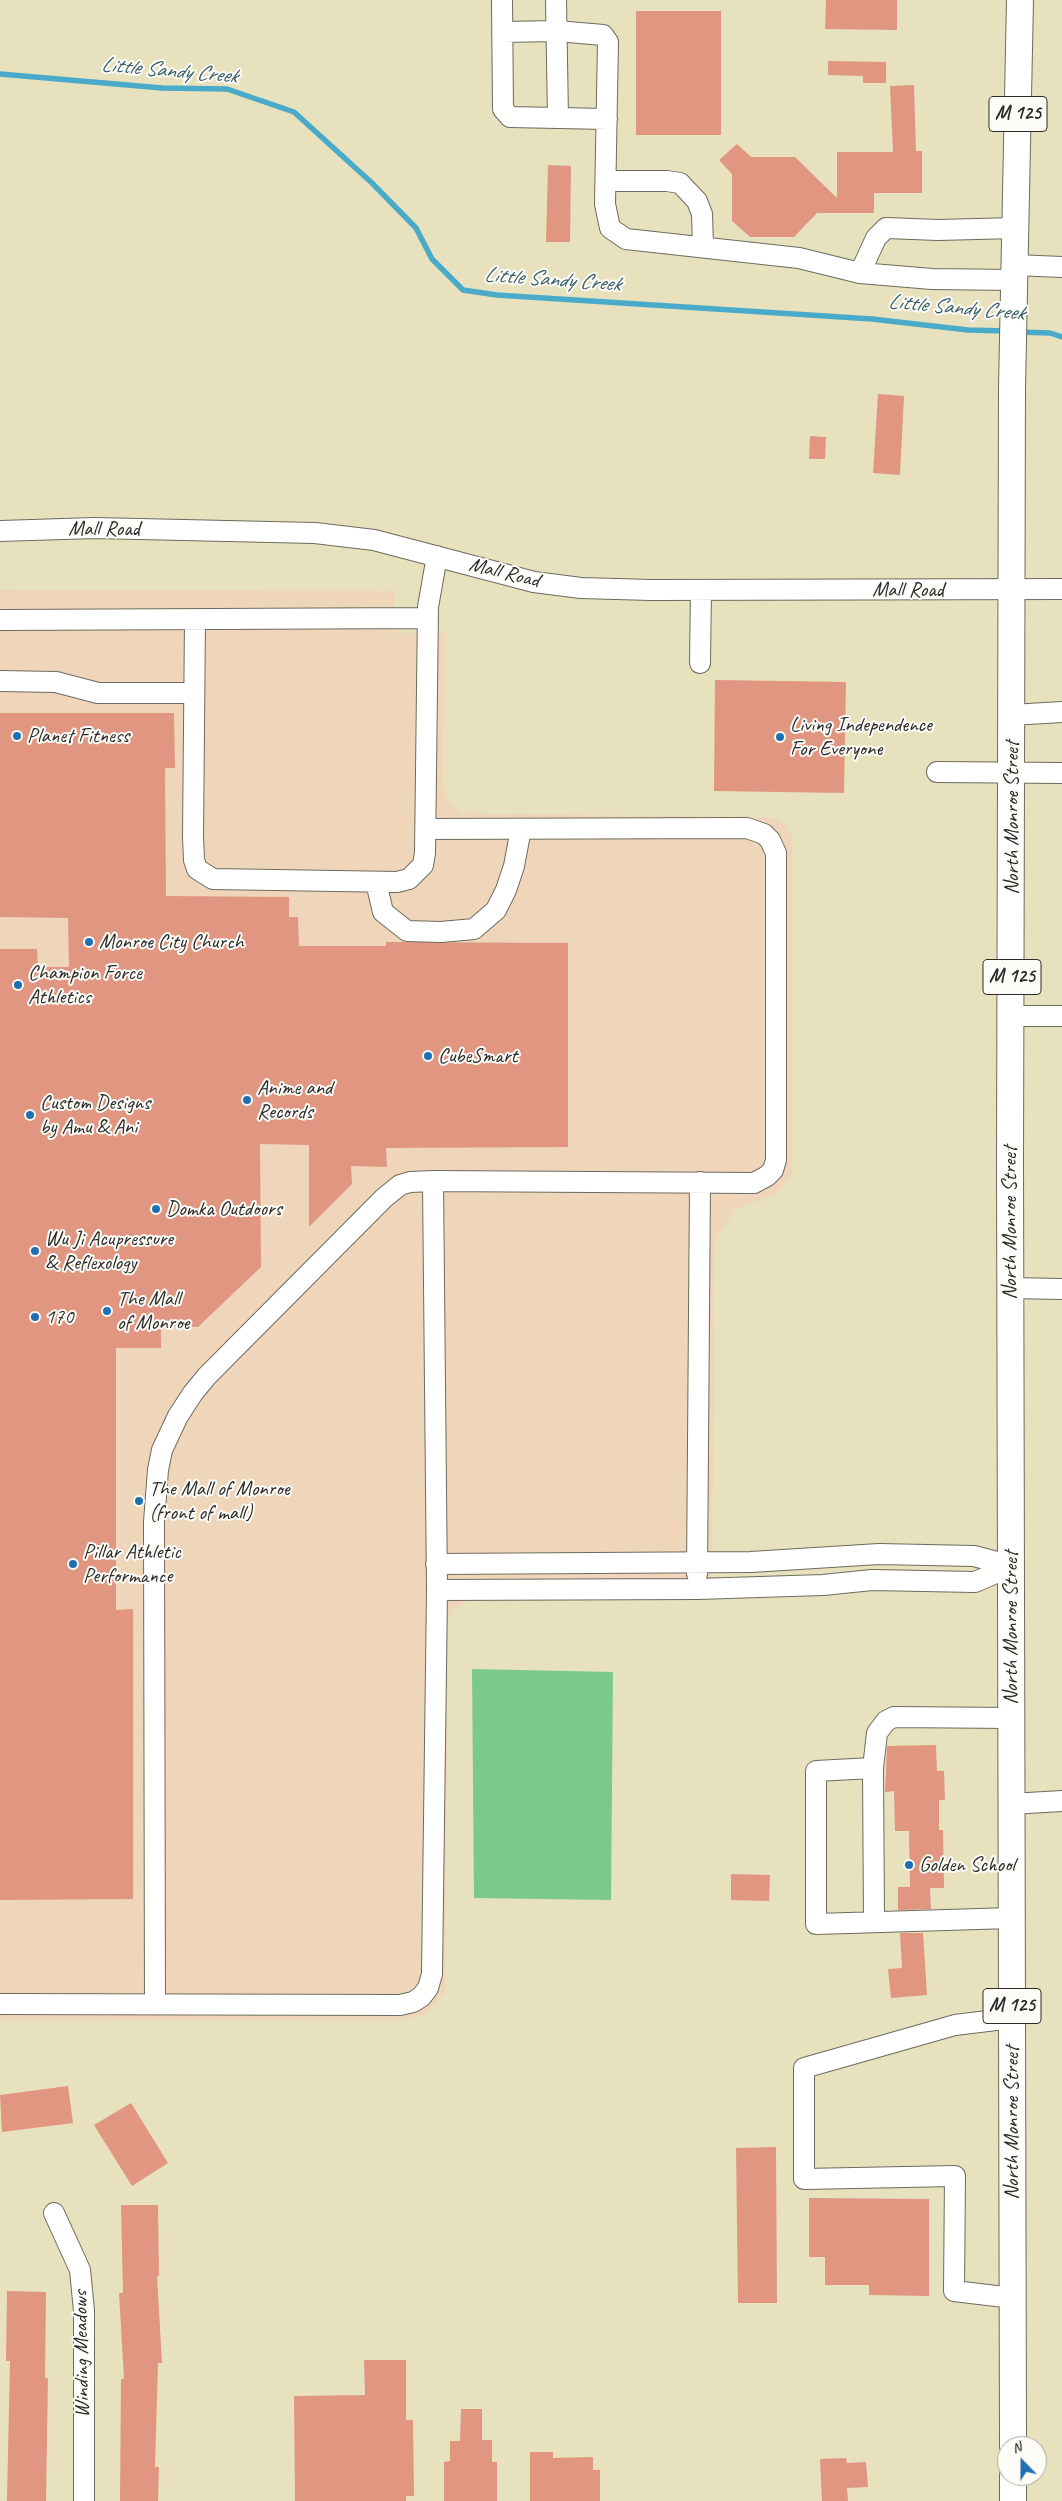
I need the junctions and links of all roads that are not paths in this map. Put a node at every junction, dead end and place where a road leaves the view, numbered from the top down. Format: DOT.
graph roads {
  1 [pos="502,0"];
  2 [pos="556,0"];
  3 [pos="1020,0"];
  4 [pos="557,31"];
  5 [pos="502,32"];
  6 [pos="558,118"];
  7 [pos="607,118"];
  8 [pos="606,181"];
  9 [pos="1016,228"];
  10 [pos="702,246"];
  11 [pos="1062,267"];
  12 [pos="1015,272"];
  13 [pos="860,273"];
  14 [pos="0,530"];
  15 [pos="437,556"];
  16 [pos="1062,589"];
  17 [pos="701,590"];
  18 [pos="1012,590"];
  19 [pos="428,618"];
  20 [pos="0,620"];
  21 [pos="195,620"];
  22 [pos="700,664"];
  23 [pos="0,682"];
  24 [pos="194,694"];
  25 [pos="1062,712"];
  26 [pos="1012,715"];
  27 [pos="938,772"];
  28 [pos="1012,773"];
  29 [pos="1062,774"];
  30 [pos="426,829"];
  31 [pos="521,829"];
  32 [pos="376,882"];
  33 [pos="1012,1016"];
  34 [pos="1062,1016"];
  35 [pos="433,1181"];
  36 [pos="700,1182"];
  37 [pos="1010,1288"];
  38 [pos="1062,1289"];
  39 [pos="698,1562"];
  40 [pos="436,1564"];
  41 [pos="1012,1566"];
  42 [pos="697,1589"];
  43 [pos="437,1590"];
  44 [pos="1011,1718"];
  45 [pos="873,1768"];
  46 [pos="1062,1801"];
  47 [pos="1011,1804"];
  48 [pos="1011,1918"];
  49 [pos="874,1922"];
  50 [pos="0,2004"];
  51 [pos="154,2004"];
  52 [pos="1012,2018"];
  53 [pos="54,2212"];
  54 [pos="1012,2298"];
  55 [pos="1013,2436"];
  56 [pos="1013,2486"];
  57 [pos="84,2501"];
  58 [pos="1013,2501"];
  1 -- 5 [label="street"];
  2 -- 4 [label="street"];
  3 -- 9 [label="main road, North Monroe Street / M 125"];
  4 -- 5 [label="street"];
  4 -- 6 [label="street"];
  4 -- 7 [label="street"];
  5 -- 6 [label="street"];
  6 -- 7 [label="street"];
  7 -- 8 [label="street"];
  8 -- 10 [label="street"];
  8 -- 10 [label="street"];
  9 -- 12 [label="main road, North Monroe Street / M 125"];
  9 -- 13 [label="street"];
  10 -- 13 [label="street"];
  11 -- 12 [label="street"];
  12 -- 13 [label="street"];
  12 -- 18 [label="main road, North Monroe Street / M 125"];
  14 -- 15 [label="street, Mall Road"];
  15 -- 17 [label="street, Mall Road"];
  15 -- 19 [label="street"];
  16 -- 18 [label="street, Mall Road"];
  17 -- 18 [label="street, Mall Road"];
  17 -- 22 [label="street"];
  18 -- 26 [label="main road, North Monroe Street / M 125"];
  19 -- 21 [label="street"];
  19 -- 30 [label="street"];
  20 -- 21 [label="street"];
  21 -- 24 [label="street"];
  23 -- 24 [label="street"];
  24 -- 32 [label="street"];
  25 -- 26 [label="street"];
  26 -- 28 [label="main road, North Monroe Street / M 125"];
  27 -- 28 [label="street"];
  28 -- 29 [label="street"];
  28 -- 33 [label="main road, North Monroe Street / M 125"];
  30 -- 31 [label="street"];
  30 -- 32 [label="street"];
  31 -- 32 [label="street"];
  31 -- 36 [label="street"];
  33 -- 34 [label="street"];
  33 -- 37 [label="main road, North Monroe Street / M 125"];
  35 -- 36 [label="street"];
  35 -- 40 [label="street"];
  35 -- 51 [label="street"];
  36 -- 39 [label="street"];
  37 -- 38 [label="street"];
  37 -- 41 [label="main road, North Monroe Street / M 125"];
  39 -- 40 [label="street"];
  39 -- 41 [label="street"];
  39 -- 42 [label="street"];
  40 -- 43 [label="street"];
  41 -- 42 [label="street"];
  41 -- 44 [label="main road, North Monroe Street / M 125"];
  42 -- 43 [label="street"];
  43 -- 51 [label="street"];
  44 -- 45 [label="street"];
  44 -- 47 [label="main road, North Monroe Street / M 125"];
  45 -- 49 [label="street"];
  45 -- 49 [label="street"];
  46 -- 47 [label="street"];
  47 -- 48 [label="main road, North Monroe Street / M 125"];
  48 -- 49 [label="street"];
  48 -- 52 [label="main road, North Monroe Street / M 125"];
  50 -- 51 [label="street"];
  52 -- 54 [label="main road, North Monroe Street / M 125"];
  52 -- 54 [label="street"];
  53 -- 57 [label="street, Winding Meadows"];
  54 -- 55 [label="main road, North Monroe Street / M 125"];
  56 -- 58 [label="main road"];
}
